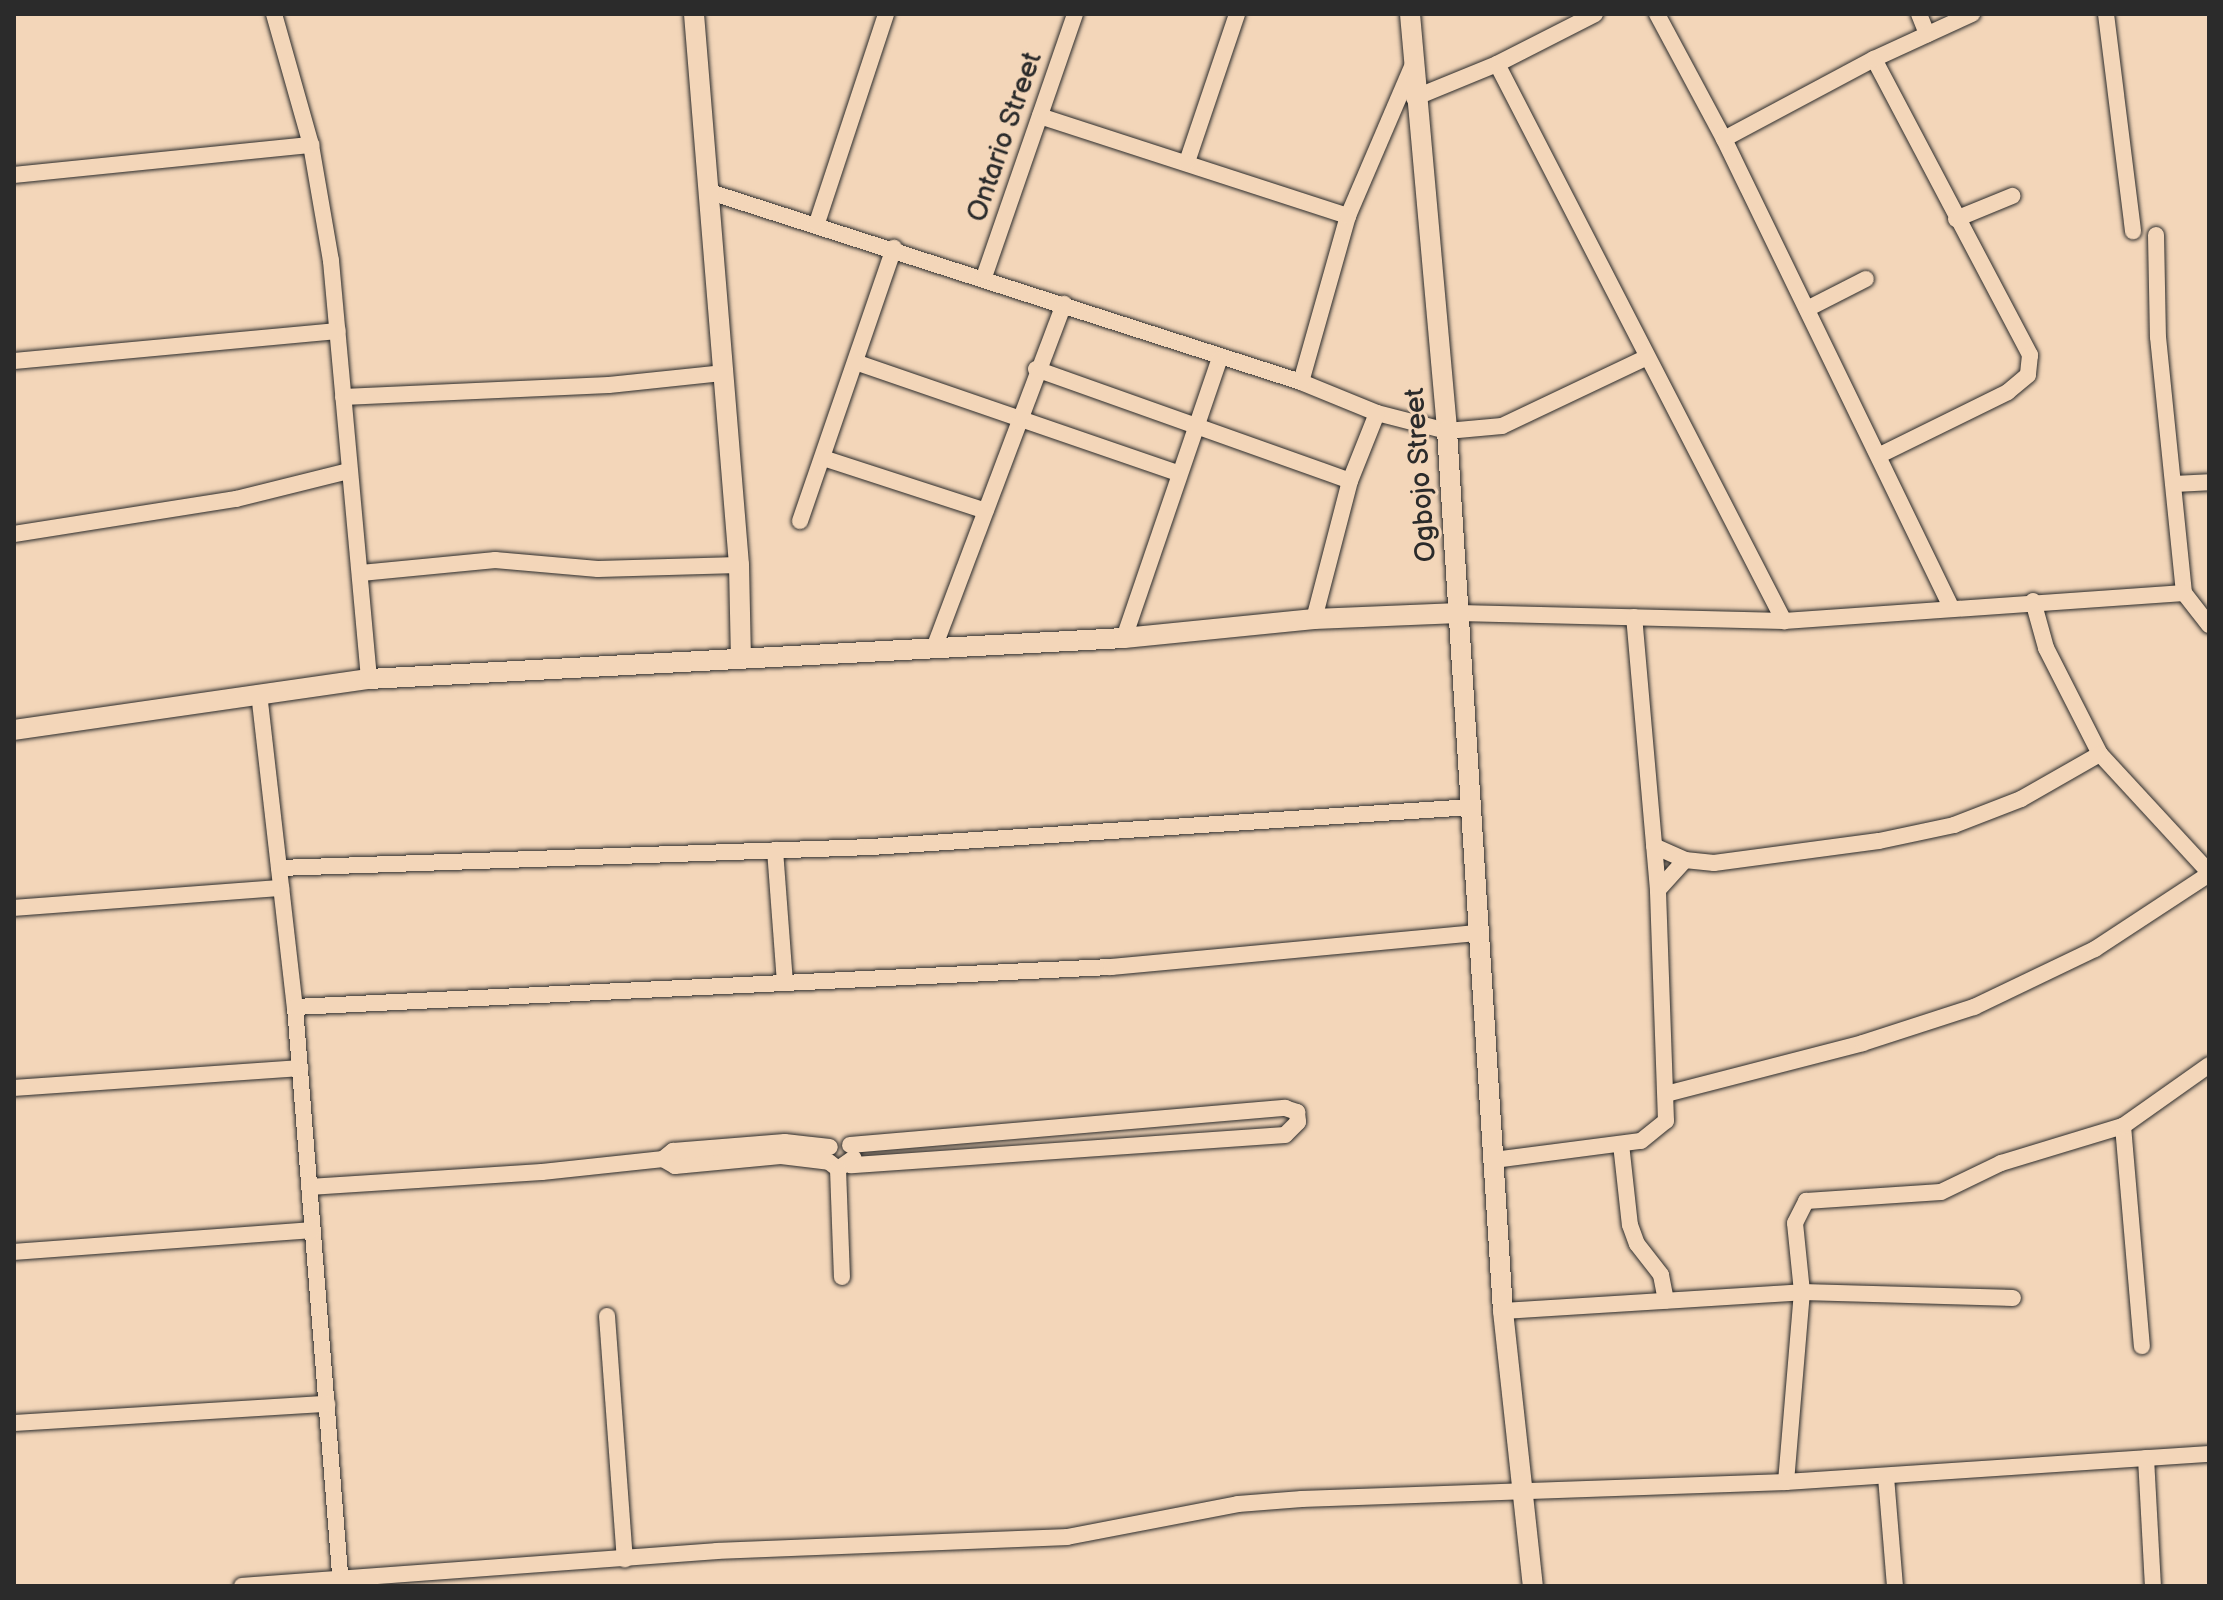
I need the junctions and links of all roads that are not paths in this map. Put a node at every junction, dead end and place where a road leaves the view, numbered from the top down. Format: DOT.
graph roads {
  1 [pos="274,14"];
  2 [pos="694,14"];
  3 [pos="886,14"];
  4 [pos="1075,14"];
  5 [pos="1237,14"];
  6 [pos="1410,14"];
  7 [pos="1595,14"];
  8 [pos="1657,14"];
  9 [pos="1919,14"];
  10 [pos="1972,14"];
  11 [pos="2106,14"];
  12 [pos="1927,34"];
  13 [pos="1874,59"];
  14 [pos="1413,64"];
  15 [pos="1497,64"];
  16 [pos="1414,98"];
  17 [pos="1040,116"];
  18 [pos="1724,139"];
  19 [pos="311,145"];
  20 [pos="1187,162"];
  21 [pos="14,175"];
  22 [pos="710,192"];
  23 [pos="2012,196"];
  24 [pos="1348,216"];
  25 [pos="1956,219"];
  26 [pos="817,223"];
  27 [pos="2133,231"];
  28 [pos="2156,235"];
  29 [pos="894,248"];
  30 [pos="984,277"];
  31 [pos="1866,279"];
  32 [pos="1064,304"];
  33 [pos="1807,309"];
  34 [pos="338,331"];
  35 [pos="1645,358"];
  36 [pos="1219,360"];
  37 [pos="14,361"];
  38 [pos="858,363"];
  39 [pos="1036,369"];
  40 [pos="724,373"];
  41 [pos="1301,382"];
  42 [pos="343,397"];
  43 [pos="1377,413"];
  44 [pos="1019,417"];
  45 [pos="1193,428"];
  46 [pos="1447,431"];
  47 [pos="1880,455"];
  48 [pos="823,458"];
  49 [pos="348,471"];
  50 [pos="1178,473"];
  51 [pos="1350,481"];
  52 [pos="2209,482"];
  53 [pos="2174,484"];
  54 [pos="986,511"];
  55 [pos="800,521"];
  56 [pos="14,534"];
  57 [pos="739,565"];
  58 [pos="361,573"];
  59 [pos="2184,593"];
  60 [pos="2033,601"];
  61 [pos="1952,609"];
  62 [pos="1459,613"];
  63 [pos="1634,617"];
  64 [pos="1314,619"];
  65 [pos="1784,621"];
  66 [pos="2209,625"];
  67 [pos="1124,638"];
  68 [pos="934,648"];
  69 [pos="741,659"];
  70 [pos="369,679"];
  71 [pos="259,693"];
  72 [pos="14,730"];
  73 [pos="2100,754"];
  74 [pos="1471,807"];
  75 [pos="1654,846"];
  76 [pos="775,850"];
  77 [pos="1685,860"];
  78 [pos="279,868"];
  79 [pos="2209,873"];
  80 [pos="281,888"];
  81 [pos="1658,890"];
  82 [pos="14,908"];
  83 [pos="1479,933"];
  84 [pos="785,983"];
  85 [pos="295,1007"];
  86 [pos="2209,1065"];
  87 [pos="300,1068"];
  88 [pos="14,1088"];
  89 [pos="1666,1094"];
  90 [pos="2123,1126"];
  91 [pos="1621,1144"];
  92 [pos="1494,1160"];
  93 [pos="837,1161"];
  94 [pos="309,1187"];
  95 [pos="312,1230"];
  96 [pos="14,1252"];
  97 [pos="842,1277"];
  98 [pos="1802,1292"];
  99 [pos="2013,1298"];
  100 [pos="1666,1301"];
  101 [pos="1503,1311"];
  102 [pos="607,1316"];
  103 [pos="2142,1346"];
  104 [pos="327,1404"];
  105 [pos="14,1423"];
  106 [pos="2209,1454"];
  107 [pos="2146,1458"];
  108 [pos="1886,1477"];
  109 [pos="1786,1482"];
  110 [pos="1525,1490"];
  111 [pos="625,1559"];
  112 [pos="341,1584"];
  113 [pos="242,1586"];
  114 [pos="1533,1586"];
  115 [pos="1895,1586"];
  116 [pos="2153,1586"];
  1 -- 19 [label="street"];
  2 -- 22 [label="street"];
  3 -- 26 [label="street"];
  4 -- 17 [label="street, Ontario Street"];
  5 -- 20 [label="street"];
  6 -- 14 [label="street, Ogbojo Street"];
  7 -- 15 [label="street"];
  8 -- 18 [label="street"];
  9 -- 12 [label="street"];
  10 -- 12 [label="street"];
  11 -- 27 [label="street"];
  12 -- 13 [label="street"];
  13 -- 18 [label="street"];
  13 -- 25 [label="street"];
  14 -- 16 [label="street, Ogbojo Street"];
  14 -- 24 [label="street"];
  15 -- 16 [label="street"];
  15 -- 35 [label="street"];
  16 -- 46 [label="street, Ogbojo Street"];
  17 -- 20 [label="street"];
  17 -- 30 [label="street, Ontario Street"];
  18 -- 33 [label="street"];
  19 -- 21 [label="street"];
  19 -- 34 [label="street"];
  20 -- 24 [label="street"];
  22 -- 26 [label="street"];
  22 -- 40 [label="street"];
  23 -- 25 [label="street"];
  24 -- 41 [label="street"];
  25 -- 47 [label="street"];
  26 -- 29 [label="street"];
  28 -- 53 [label="street"];
  29 -- 30 [label="street"];
  29 -- 38 [label="street"];
  30 -- 32 [label="street"];
  31 -- 33 [label="street"];
  32 -- 36 [label="street"];
  32 -- 39 [label="street"];
  33 -- 47 [label="street"];
  34 -- 37 [label="street"];
  34 -- 42 [label="street"];
  35 -- 46 [label="street"];
  35 -- 65 [label="street"];
  36 -- 41 [label="street"];
  36 -- 45 [label="street"];
  38 -- 44 [label="street"];
  38 -- 48 [label="street"];
  39 -- 44 [label="street"];
  39 -- 45 [label="street"];
  40 -- 42 [label="street"];
  40 -- 57 [label="street"];
  41 -- 43 [label="street"];
  42 -- 49 [label="street"];
  43 -- 46 [label="street"];
  43 -- 51 [label="street"];
  44 -- 50 [label="street"];
  44 -- 54 [label="street"];
  45 -- 50 [label="street"];
  45 -- 51 [label="street"];
  46 -- 62 [label="street, Ogbojo Street"];
  47 -- 61 [label="street"];
  48 -- 54 [label="street"];
  48 -- 55 [label="street"];
  49 -- 56 [label="street"];
  49 -- 58 [label="street"];
  50 -- 67 [label="street"];
  51 -- 64 [label="street"];
  52 -- 53 [label="street"];
  53 -- 59 [label="street"];
  54 -- 68 [label="street"];
  57 -- 58 [label="street"];
  57 -- 69 [label="street"];
  58 -- 70 [label="street"];
  59 -- 60 [label="street"];
  59 -- 66 [label="street"];
  60 -- 61 [label="street"];
  60 -- 73 [label="street"];
  61 -- 65 [label="street"];
  62 -- 63 [label="street"];
  62 -- 64 [label="street"];
  62 -- 74 [label="street, Ogbojo Street"];
  63 -- 65 [label="street"];
  63 -- 75 [label="street"];
  64 -- 67 [label="street"];
  67 -- 68 [label="street"];
  68 -- 69 [label="street"];
  69 -- 70 [label="street"];
  70 -- 71 [label="street"];
  71 -- 72 [label="street"];
  71 -- 78 [label="street"];
  73 -- 77 [label="street"];
  73 -- 79 [label="street"];
  74 -- 76 [label="street"];
  74 -- 83 [label="street, Ogbojo Street"];
  75 -- 77 [label="street"];
  75 -- 81 [label="street"];
  76 -- 78 [label="street"];
  76 -- 84 [label="street"];
  77 -- 81 [label="street"];
  78 -- 80 [label="street"];
  79 -- 89 [label="street"];
  80 -- 82 [label="street"];
  80 -- 85 [label="street"];
  81 -- 89 [label="street"];
  83 -- 84 [label="street"];
  83 -- 92 [label="street, Ogbojo Street"];
  84 -- 85 [label="street"];
  85 -- 87 [label="street"];
  86 -- 90 [label="street"];
  87 -- 88 [label="street"];
  87 -- 94 [label="street"];
  89 -- 91 [label="street"];
  90 -- 98 [label="street"];
  90 -- 103 [label="street"];
  91 -- 92 [label="street"];
  91 -- 100 [label="street"];
  92 -- 101 [label="street, Ogbojo Street"];
  93 -- 93 [label="street"];
  93 -- 94 [label="street"];
  93 -- 97 [label="street"];
  94 -- 95 [label="street"];
  95 -- 96 [label="street"];
  95 -- 104 [label="street"];
  98 -- 99 [label="street"];
  98 -- 100 [label="street"];
  98 -- 109 [label="street"];
  100 -- 101 [label="street"];
  101 -- 110 [label="street, Ogbojo Street"];
  102 -- 111 [label="street"];
  104 -- 105 [label="street"];
  104 -- 112 [label="street"];
  106 -- 107 [label="street"];
  107 -- 108 [label="street"];
  107 -- 116 [label="street"];
  108 -- 109 [label="street"];
  108 -- 115 [label="street"];
  109 -- 110 [label="street"];
  110 -- 111 [label="street"];
  110 -- 114 [label="street, Ogbojo Street"];
  111 -- 112 [label="street"];
  112 -- 113 [label="street"];
}
